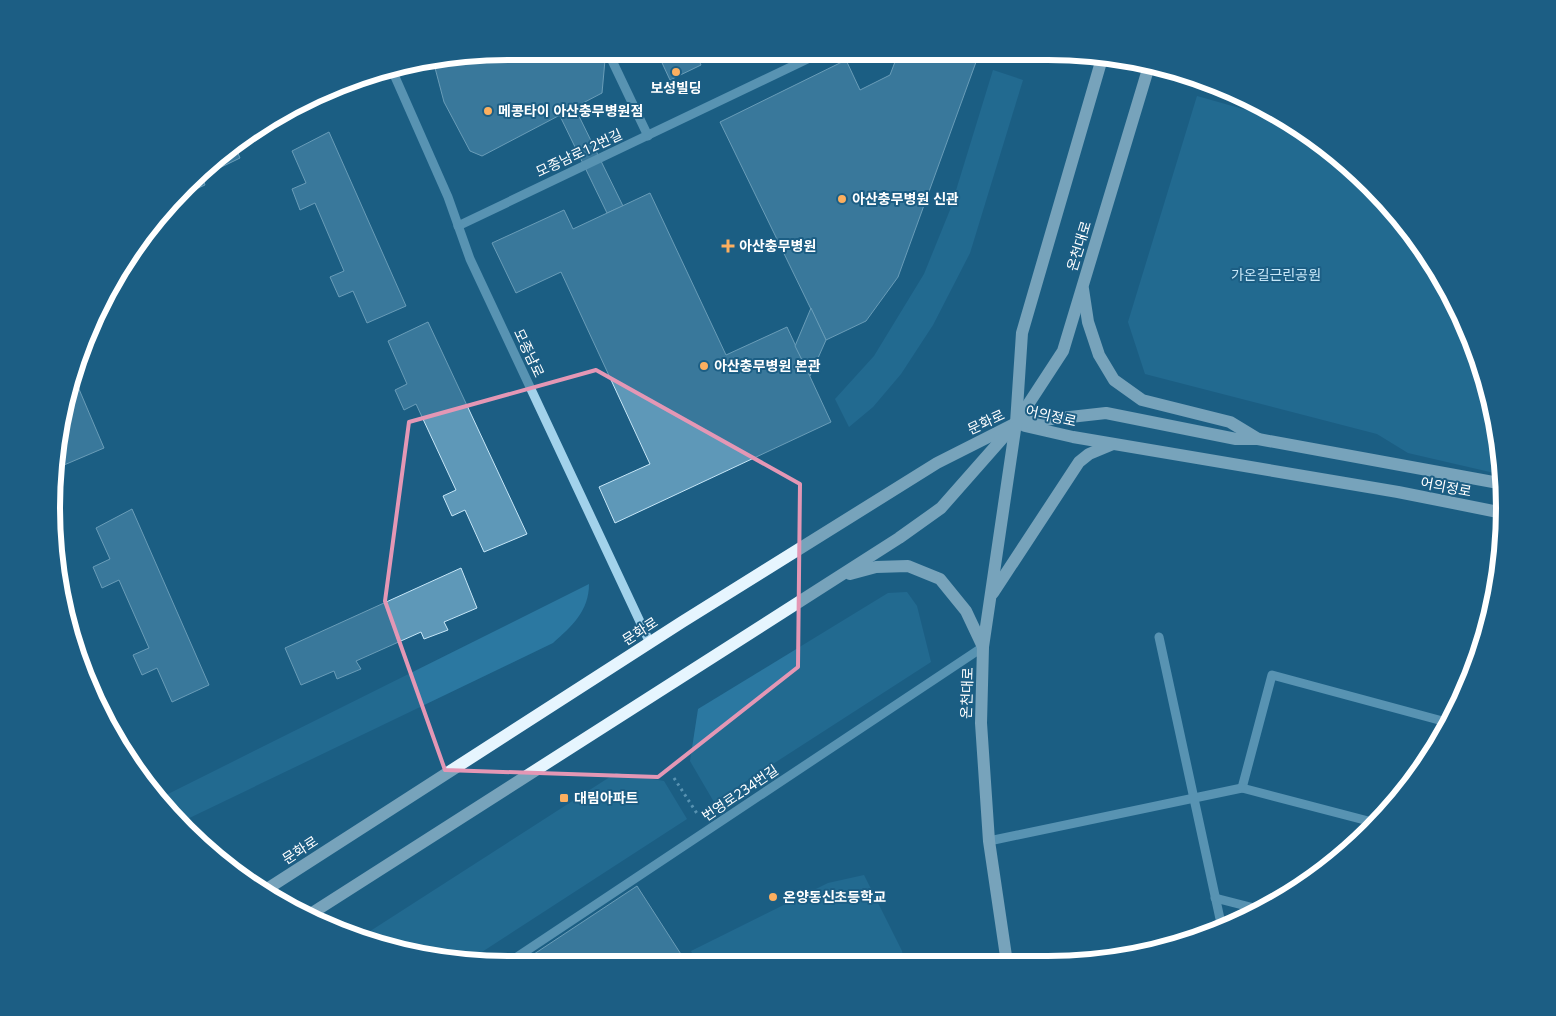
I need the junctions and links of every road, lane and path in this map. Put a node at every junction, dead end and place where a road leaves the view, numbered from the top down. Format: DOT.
graph roads {
  1 [pos="612,60"];
  2 [pos="805,60"];
  3 [pos="1101,63"];
  4 [pos="1147,72"];
  5 [pos="394,75"];
  6 [pos="648,136"];
  7 [pos="458,226"];
  8 [pos="1083,285"];
  9 [pos="1016,424"];
  10 [pos="1258,439"];
  11 [pos="1116,444"];
  12 [pos="1495,482"];
  13 [pos="1496,512"];
  14 [pos="834,579"];
  15 [pos="991,597"];
  16 [pos="1160,637"];
  17 [pos="650,643"];
  18 [pos="983,648"];
  19 [pos="1442,720"];
  20 [pos="674,778"];
  21 [pos="1242,788"];
  22 [pos="1194,797"];
  23 [pos="1369,821"];
  24 [pos="708,830"];
  25 [pos="989,841"];
  26 [pos="270,887"];
  27 [pos="1215,898"];
  28 [pos="1251,907"];
  29 [pos="314,912"];
  30 [pos="1220,921"];
  31 [pos="519,956"];
  32 [pos="1006,956"];
  1 -- 6 [label="street"];
  2 -- 6 [label="street, 모종남로12번길"];
  3 -- 9 [label="main road, 온천대로"];
  4 -- 8 [label="main road, 온천대로"];
  5 -- 7 [label="street, 모종남로"];
  6 -- 7 [label="street, 모종남로12번길"];
  7 -- 17 [label="street, 모종남로"];
  8 -- 9 [label="main road, 온천대로"];
  8 -- 10 [label="main road"];
  9 -- 10 [label="main road, 어의정로"];
  9 -- 11 [label="main road, 어의정로"];
  9 -- 14 [label="main road, 문화로"];
  9 -- 15 [label="main road, 온천대로"];
  9 -- 17 [label="main road, 문화로"];
  10 -- 12 [label="main road, 어의정로"];
  11 -- 13 [label="main road, 어의정로"];
  11 -- 15 [label="main road"];
  14 -- 18 [label="main road"];
  14 -- 29 [label="main road, 문화로"];
  15 -- 18 [label="main road, 온천대로"];
  16 -- 22 [label="street"];
  17 -- 26 [label="main road, 문화로"];
  18 -- 24 [label="street, 번영로234번길"];
  18 -- 25 [label="main road, 온천대로"];
  19 -- 21 [label="street"];
  20 -- 24 [label="path"];
  21 -- 22 [label="street"];
  21 -- 23 [label="street"];
  22 -- 25 [label="street"];
  22 -- 27 [label="street"];
  24 -- 31 [label="street, 번영로234번길"];
  25 -- 32 [label="main road, 온천대로"];
  27 -- 28 [label="street"];
  27 -- 30 [label="street"];
}
